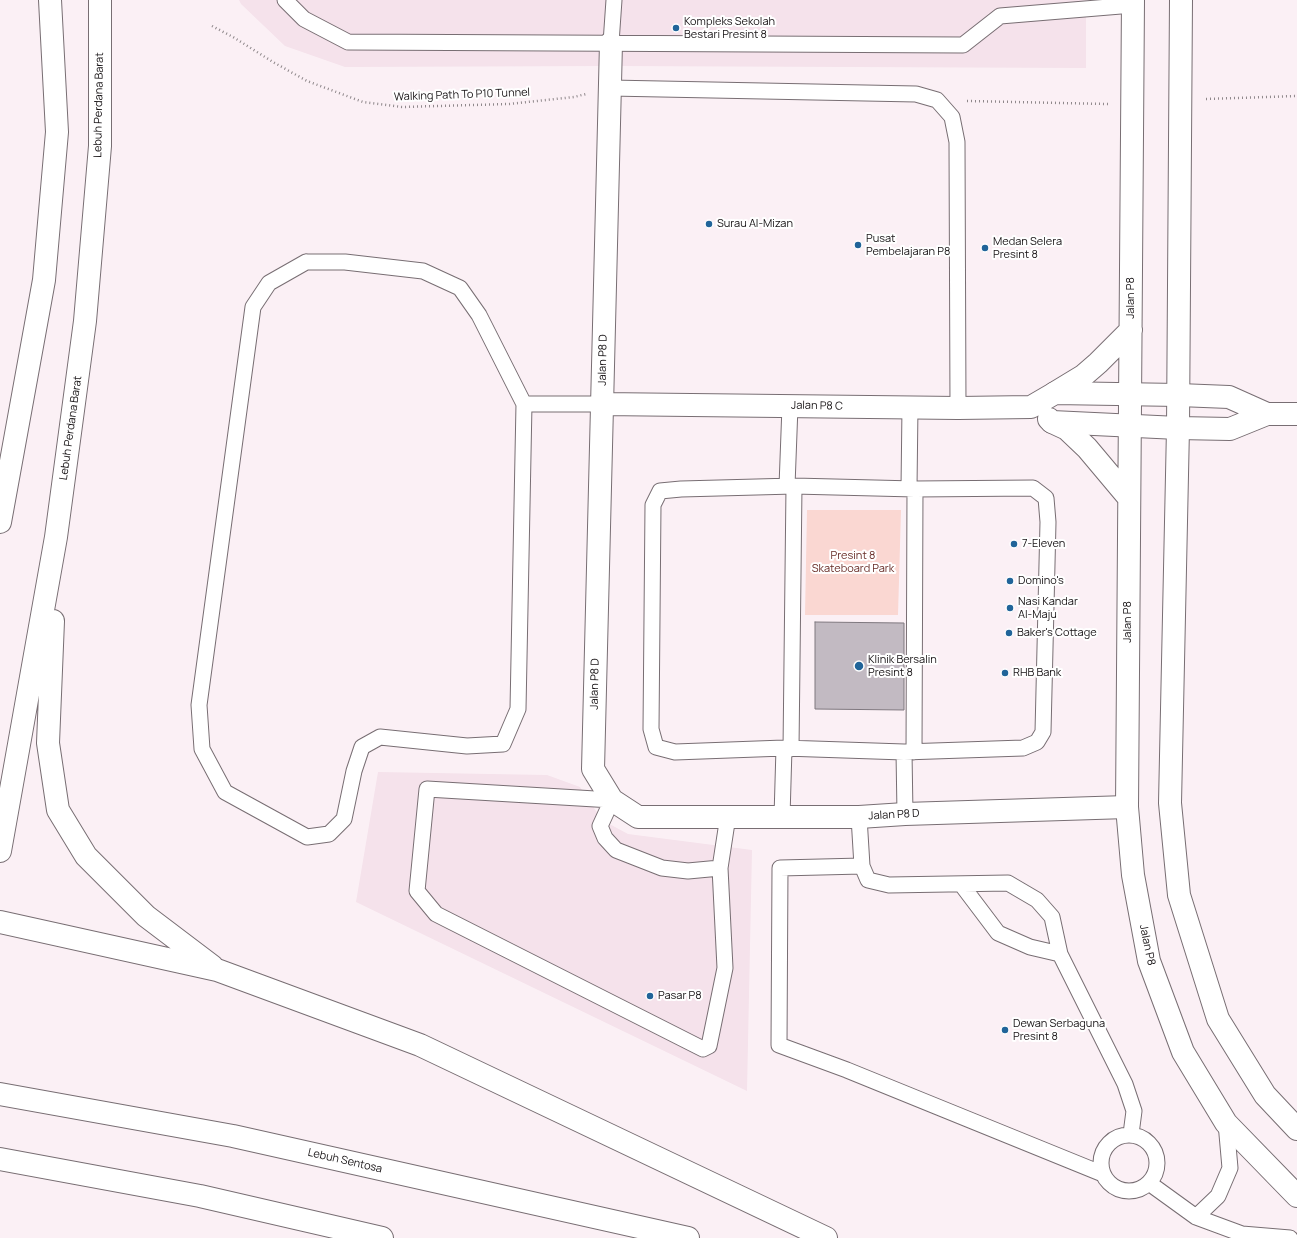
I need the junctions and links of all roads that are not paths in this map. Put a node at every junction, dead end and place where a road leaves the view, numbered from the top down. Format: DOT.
graph roads {
  1 [pos="50,0"];
  2 [pos="100,0"];
  3 [pos="285,0"];
  4 [pos="614,0"];
  5 [pos="1181,0"];
  6 [pos="1133,3"];
  7 [pos="611,43"];
  8 [pos="610,88"];
  9 [pos="1131,330"];
  10 [pos="1055,393"];
  11 [pos="1130,395"];
  12 [pos="1178,395"];
  13 [pos="524,404"];
  14 [pos="602,404"];
  15 [pos="790,406"];
  16 [pos="910,407"];
  17 [pos="1031,407"];
  18 [pos="958,408"];
  19 [pos="1267,414"];
  20 [pos="1297,414"];
  21 [pos="1052,422"];
  22 [pos="1130,426"];
  23 [pos="1178,428"];
  24 [pos="791,486"];
  25 [pos="912,488"];
  26 [pos="1129,498"];
  27 [pos="0,522"];
  28 [pos="56,538"];
  29 [pos="788,749"];
  30 [pos="909,752"];
  31 [pos="612,800"];
  32 [pos="1127,807"];
  33 [pos="905,814"];
  34 [pos="728,816"];
  35 [pos="858,817"];
  36 [pos="782,818"];
  37 [pos="0,851"];
  38 [pos="862,866"];
  39 [pos="720,868"];
  40 [pos="961,884"];
  41 [pos="0,922"];
  42 [pos="1060,954"];
  43 [pos="217,970"];
  44 [pos="0,1094"];
  45 [pos="1226,1123"];
  46 [pos="1297,1129"];
  47 [pos="1131,1134"];
  48 [pos="0,1159"];
  49 [pos="1103,1174"];
  50 [pos="1149,1183"];
  51 [pos="1297,1196"];
  52 [pos="1196,1216"];
  53 [pos="382,1238"];
  54 [pos="688,1238"];
  55 [pos="826,1238"];
  56 [pos="1290,1238"];
  1 -- 27 [label="street"];
  2 -- 28 [label="street, Lebuh Perdana Barat"];
  3 -- 7 [label="lane"];
  4 -- 7 [label="lane"];
  5 -- 12 [label="street"];
  6 -- 7 [label="lane"];
  6 -- 9 [label="street, Jalan P8"];
  7 -- 8 [label="street, Jalan P8 D"];
  8 -- 14 [label="street, Jalan P8 D"];
  8 -- 18 [label="lane"];
  9 -- 10 [label="street, Jalan P8 C"];
  9 -- 11 [label="street, Jalan P8"];
  10 -- 11 [label="street"];
  10 -- 17 [label="street, Jalan P8 C"];
  11 -- 12 [label="street"];
  11 -- 22 [label="street, Jalan P8"];
  12 -- 19 [label="street"];
  12 -- 23 [label="street"];
  13 -- 13 [label="lane"];
  13 -- 14 [label="lane"];
  14 -- 15 [label="street, Jalan P8 C"];
  14 -- 31 [label="street, Jalan P8 D"];
  15 -- 16 [label="street, Jalan P8 C"];
  15 -- 24 [label="lane"];
  16 -- 18 [label="street, Jalan P8 C"];
  16 -- 25 [label="lane"];
  17 -- 18 [label="street, Jalan P8 C"];
  17 -- 21 [label="street"];
  19 -- 20 [label="street"];
  19 -- 23 [label="street"];
  21 -- 22 [label="street"];
  21 -- 26 [label="street"];
  22 -- 23 [label="street"];
  22 -- 26 [label="street, Jalan P8"];
  23 -- 46 [label="street"];
  24 -- 25 [label="lane"];
  24 -- 29 [label="lane"];
  24 -- 29 [label="lane"];
  25 -- 30 [label="lane"];
  25 -- 30 [label="lane"];
  26 -- 32 [label="street, Jalan P8"];
  28 -- 37 [label="street, Lebuh Perdana Barat"];
  28 -- 43 [label="street"];
  29 -- 30 [label="lane"];
  29 -- 36 [label="lane"];
  30 -- 33 [label="lane"];
  31 -- 34 [label="street, Jalan P8 D"];
  31 -- 39 [label="lane"];
  31 -- 39 [label="lane"];
  32 -- 33 [label="street, Jalan P8 D"];
  32 -- 45 [label="street, Jalan P8"];
  33 -- 35 [label="street, Jalan P8 D"];
  34 -- 36 [label="street, Jalan P8 D"];
  34 -- 39 [label="lane"];
  35 -- 36 [label="street, Jalan P8 D"];
  35 -- 38 [label="lane"];
  38 -- 40 [label="lane"];
  38 -- 49 [label="lane"];
  40 -- 42 [label="lane"];
  40 -- 42 [label="lane"];
  41 -- 43 [label="street"];
  42 -- 47 [label="lane"];
  43 -- 55 [label="street"];
  44 -- 54 [label="street, Lebuh Sentosa"];
  45 -- 51 [label="street, Jalan P8"];
  45 -- 52 [label="lane"];
  47 -- 49 [label="lane"];
  47 -- 50 [label="lane"];
  48 -- 53 [label="street"];
  49 -- 50 [label="lane"];
  50 -- 52 [label="lane"];
  52 -- 56 [label="lane"];
}
